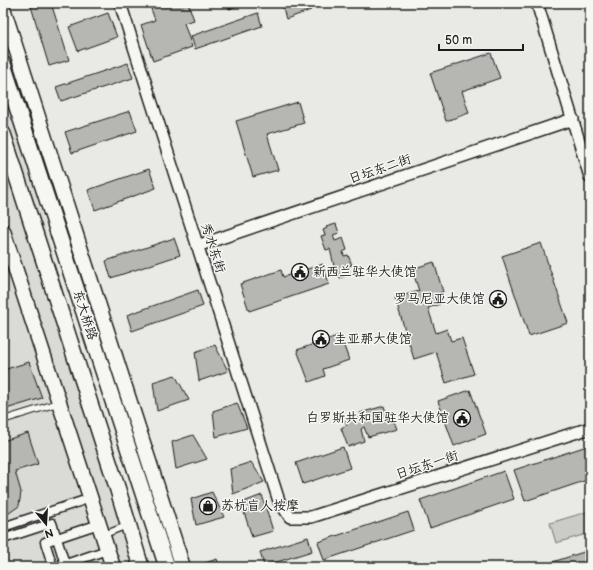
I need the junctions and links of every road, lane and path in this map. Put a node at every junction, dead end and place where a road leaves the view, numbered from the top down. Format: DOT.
graph roads {
  1 [pos="120,3"];
  2 [pos="537,3"];
  3 [pos="3,8"];
  4 [pos="3,64"];
  5 [pos="573,119"];
  6 [pos="3,134"];
  7 [pos="590,176"];
  8 [pos="3,231"];
  9 [pos="197,246"];
  10 [pos="60,402"];
  11 [pos="3,420"];
  12 [pos="590,428"];
  13 [pos="91,498"];
  14 [pos="279,501"];
  15 [pos="129,525"];
  16 [pos="3,528"];
  17 [pos="101,530"];
  18 [pos="56,538"];
  19 [pos="3,539"];
  20 [pos="107,550"];
  21 [pos="65,566"];
  22 [pos="109,566"];
  23 [pos="54,567"];
  24 [pos="141,567"];
  25 [pos="166,567"];
  26 [pos="183,567"];
  1 -- 9 [label="street, 秀水东街"];
  2 -- 5 [label="street"];
  3 -- 26 [label="street"];
  4 -- 25 [label="main road, 东大桥路"];
  5 -- 7 [label="street"];
  5 -- 9 [label="street, 日坛东二街"];
  6 -- 15 [label="main road, 东大桥路"];
  8 -- 10 [label="street"];
  9 -- 14 [label="street, 秀水东街"];
  10 -- 11 [label="lane"];
  10 -- 13 [label="street"];
  12 -- 14 [label="street, 日坛东一街"];
  13 -- 16 [label="street"];
  13 -- 17 [label="street"];
  15 -- 17 [label="lane"];
  15 -- 24 [label="main road, 东大桥路"];
  17 -- 18 [label="street"];
  17 -- 20 [label="street"];
  18 -- 19 [label="street"];
  18 -- 21 [label="street"];
  18 -- 23 [label="street"];
  20 -- 21 [label="street"];
  20 -- 22 [label="street"];
  21 -- 23 [label="street"];
}
